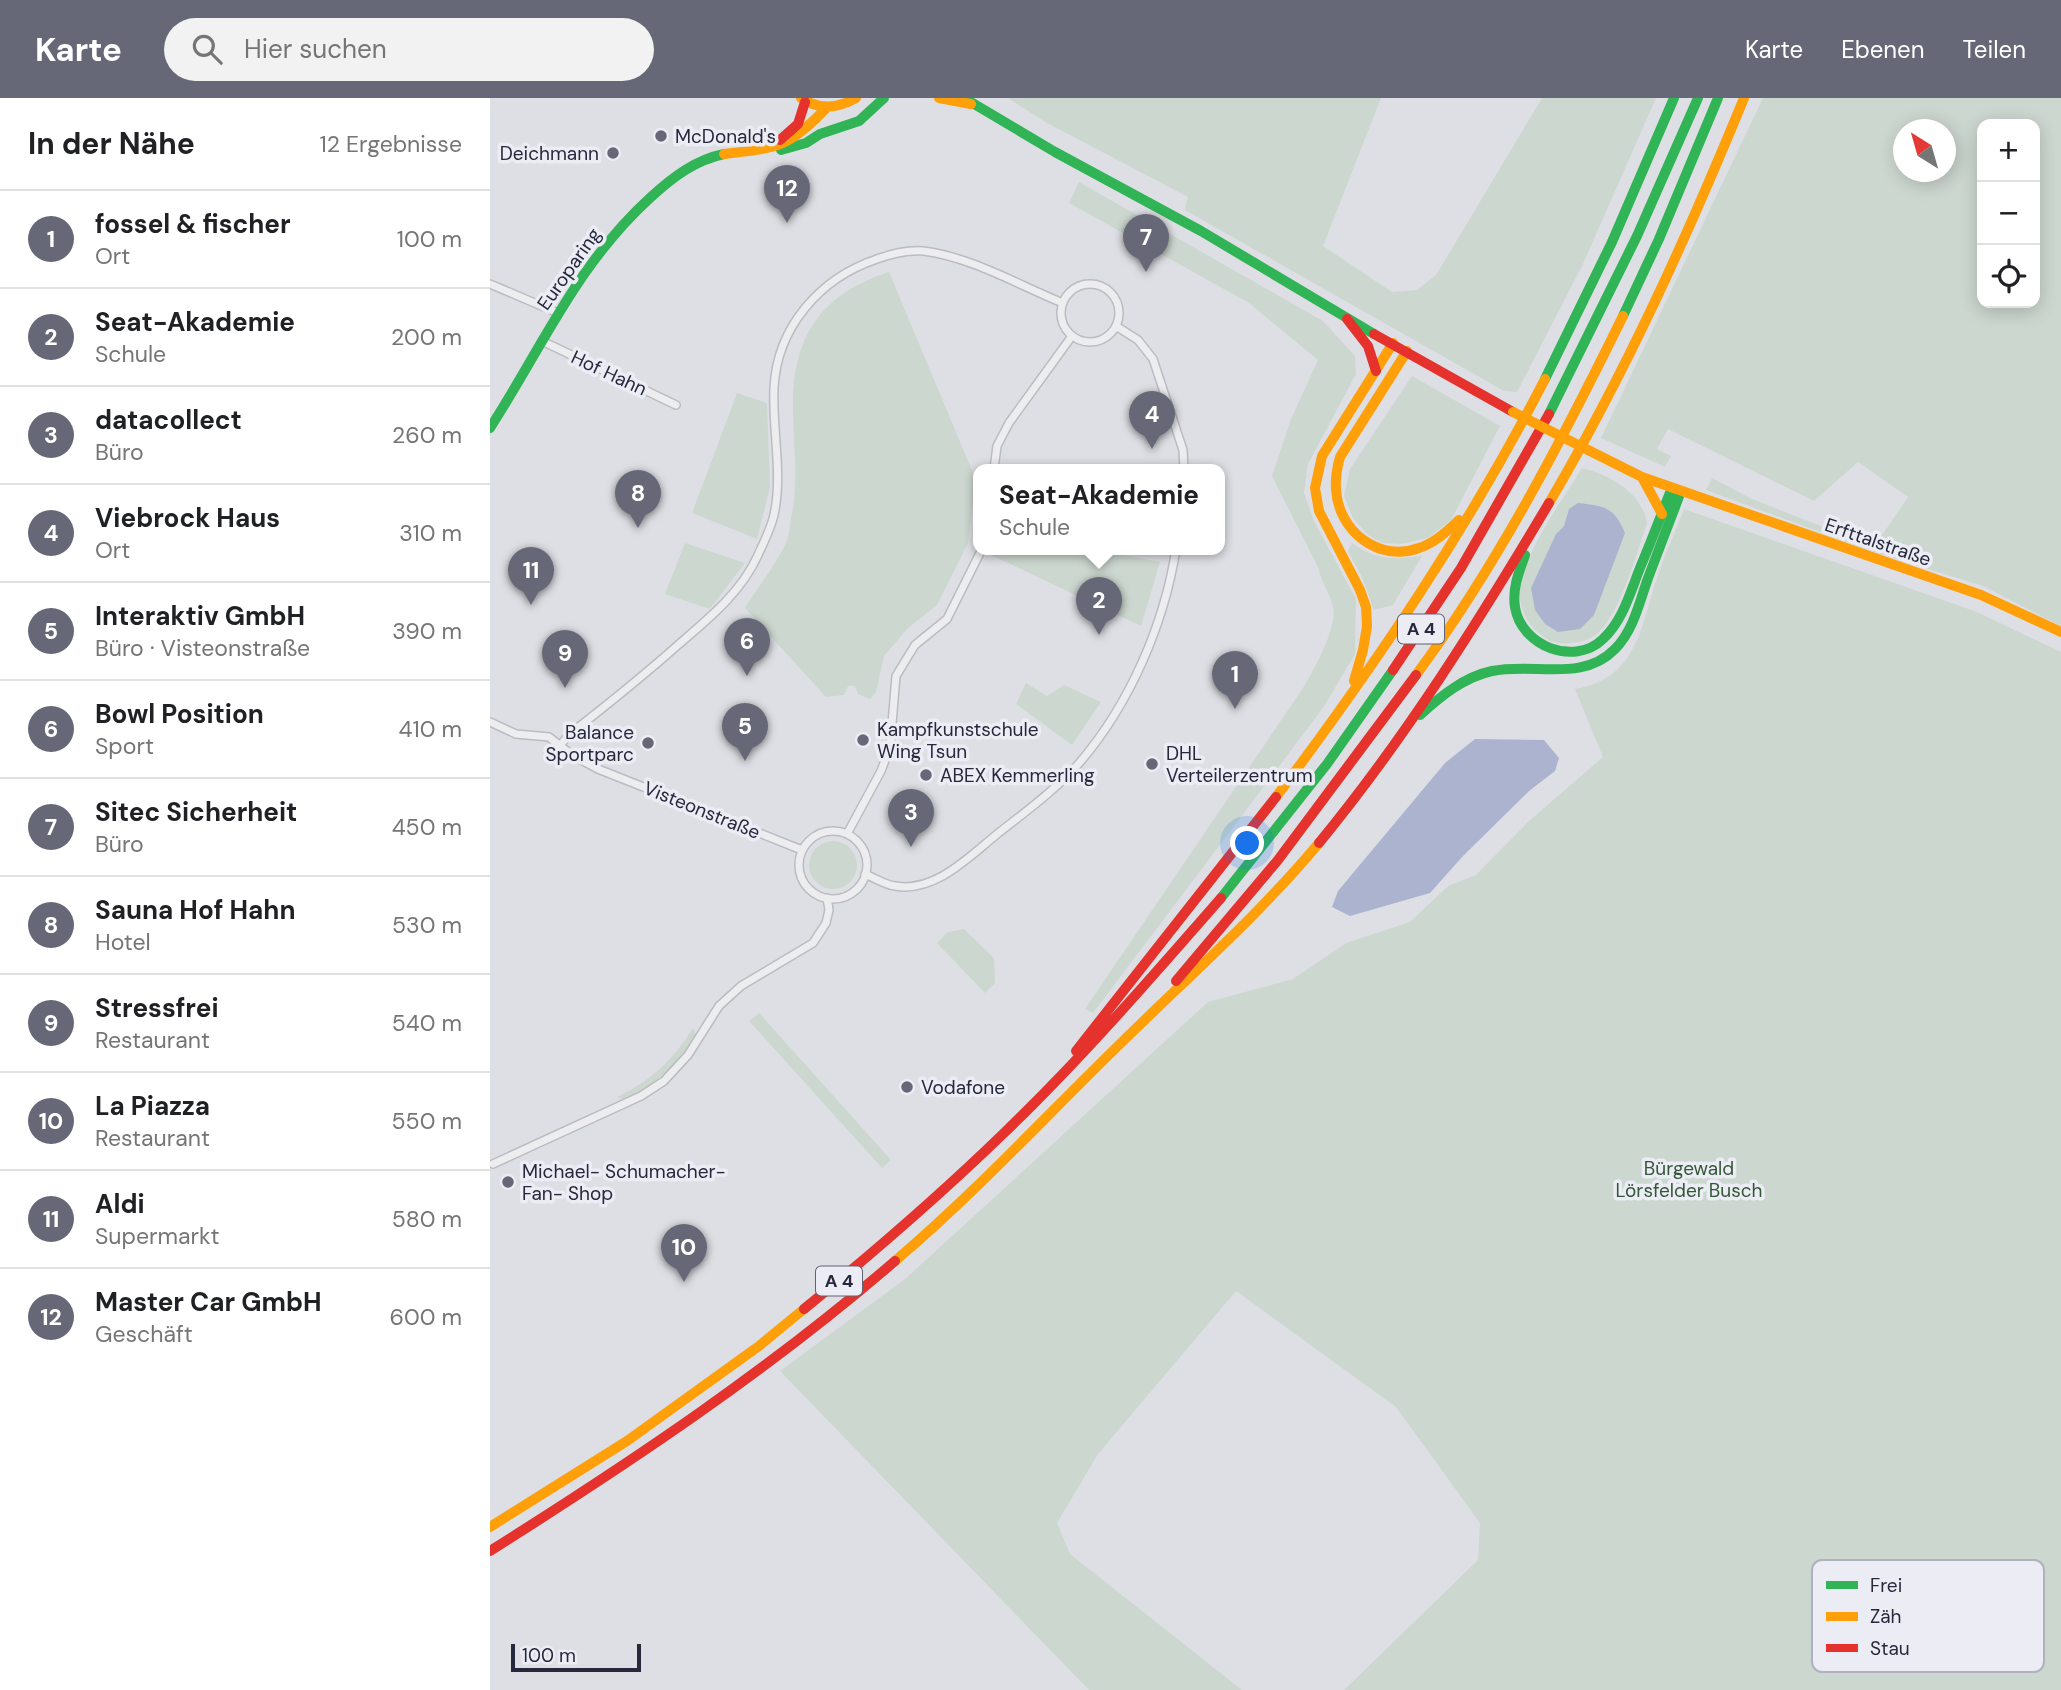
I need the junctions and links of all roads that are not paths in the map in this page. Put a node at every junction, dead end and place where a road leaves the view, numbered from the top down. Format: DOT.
graph roads {
  1 [pos="856,98"];
  2 [pos="884,98"];
  3 [pos="939,98"];
  4 [pos="1674,98"];
  5 [pos="1698,98"];
  6 [pos="1718,98"];
  7 [pos="1738,98"];
  8 [pos="1744,98"];
  9 [pos="1752,98"];
  10 [pos="803,100"];
  11 [pos="961,100"];
  12 [pos="826,108"];
  13 [pos="1725,146"];
  14 [pos="749,150"];
  15 [pos="490,284"];
  16 [pos="1063,303"];
  17 [pos="558,313"];
  18 [pos="1348,319"];
  19 [pos="1116,326"];
  20 [pos="1072,336"];
  21 [pos="541,341"];
  22 [pos="1393,343"];
  23 [pos="1407,351"];
  24 [pos="1376,371"];
  25 [pos="676,405"];
  26 [pos="490,428"];
  27 [pos="995,464"];
  28 [pos="1184,464"];
  29 [pos="1642,477"];
  30 [pos="1677,490"];
  31 [pos="1476,502"];
  32 [pos="1662,514"];
  33 [pos="1533,532"];
  34 [pos="979,555"];
  35 [pos="1175,555"];
  36 [pos="2061,632"];
  37 [pos="1350,694"];
  38 [pos="490,722"];
  39 [pos="1406,727"];
  40 [pos="561,744"];
  41 [pos="847,834"];
  42 [pos="802,850"];
  43 [pos="865,874"];
  44 [pos="827,898"];
  45 [pos="1120,1044"];
  46 [pos="1043,1093"];
  47 [pos="493,1164"];
  48 [pos="490,1527"];
  49 [pos="490,1551"];
  1 -- 12 [label="main road"];
  2 -- 14 [label="main road"];
  3 -- 11 [label="main road, Erfttalstraße"];
  4 -- 31 [label="main road"];
  5 -- 46 [label="main road, A 4"];
  6 -- 45 [label="main road, A 4"];
  7 -- 13 [label="main road"];
  8 -- 13 [label="main road"];
  9 -- 13 [label="main road"];
  10 -- 12 [label="main road"];
  10 -- 14 [label="main road"];
  11 -- 18 [label="main road, Erfttalstraße"];
  12 -- 14 [label="main road"];
  13 -- 33 [label="main road"];
  14 -- 17 [label="main road, Europaring"];
  15 -- 17 [label="street"];
  16 -- 19 [label="street"];
  16 -- 20 [label="street"];
  16 -- 40 [label="street"];
  17 -- 21 [label="main road, Europaring"];
  18 -- 22 [label="main road, Erfttalstraße"];
  18 -- 24 [label="main road"];
  19 -- 20 [label="street"];
  19 -- 28 [label="street"];
  20 -- 27 [label="street"];
  21 -- 25 [label="street, Hof Hahn"];
  21 -- 26 [label="main road, Europaring"];
  22 -- 23 [label="main road, Erfttalstraße"];
  22 -- 24 [label="main road"];
  23 -- 29 [label="main road, Erfttalstraße, bridge"];
  23 -- 31 [label="main road"];
  24 -- 37 [label="main road"];
  29 -- 30 [label="main road, Erfttalstraße"];
  29 -- 32 [label="main road"];
  30 -- 32 [label="main road"];
  30 -- 36 [label="main road, Erfttalstraße"];
  30 -- 39 [label="main road"];
  31 -- 37 [label="main road"];
  32 -- 33 [label="main road"];
  33 -- 39 [label="main road"];
  34 -- 41 [label="street"];
  35 -- 43 [label="street"];
  37 -- 46 [label="main road"];
  38 -- 40 [label="street, Visteonstraße"];
  39 -- 45 [label="main road"];
  40 -- 42 [label="street, Visteonstraße"];
  41 -- 42 [label="street"];
  41 -- 43 [label="street"];
  42 -- 44 [label="street"];
  43 -- 44 [label="street"];
  44 -- 47 [label="street"];
  45 -- 49 [label="main road, A 4"];
  46 -- 48 [label="main road, A 4"];
}
